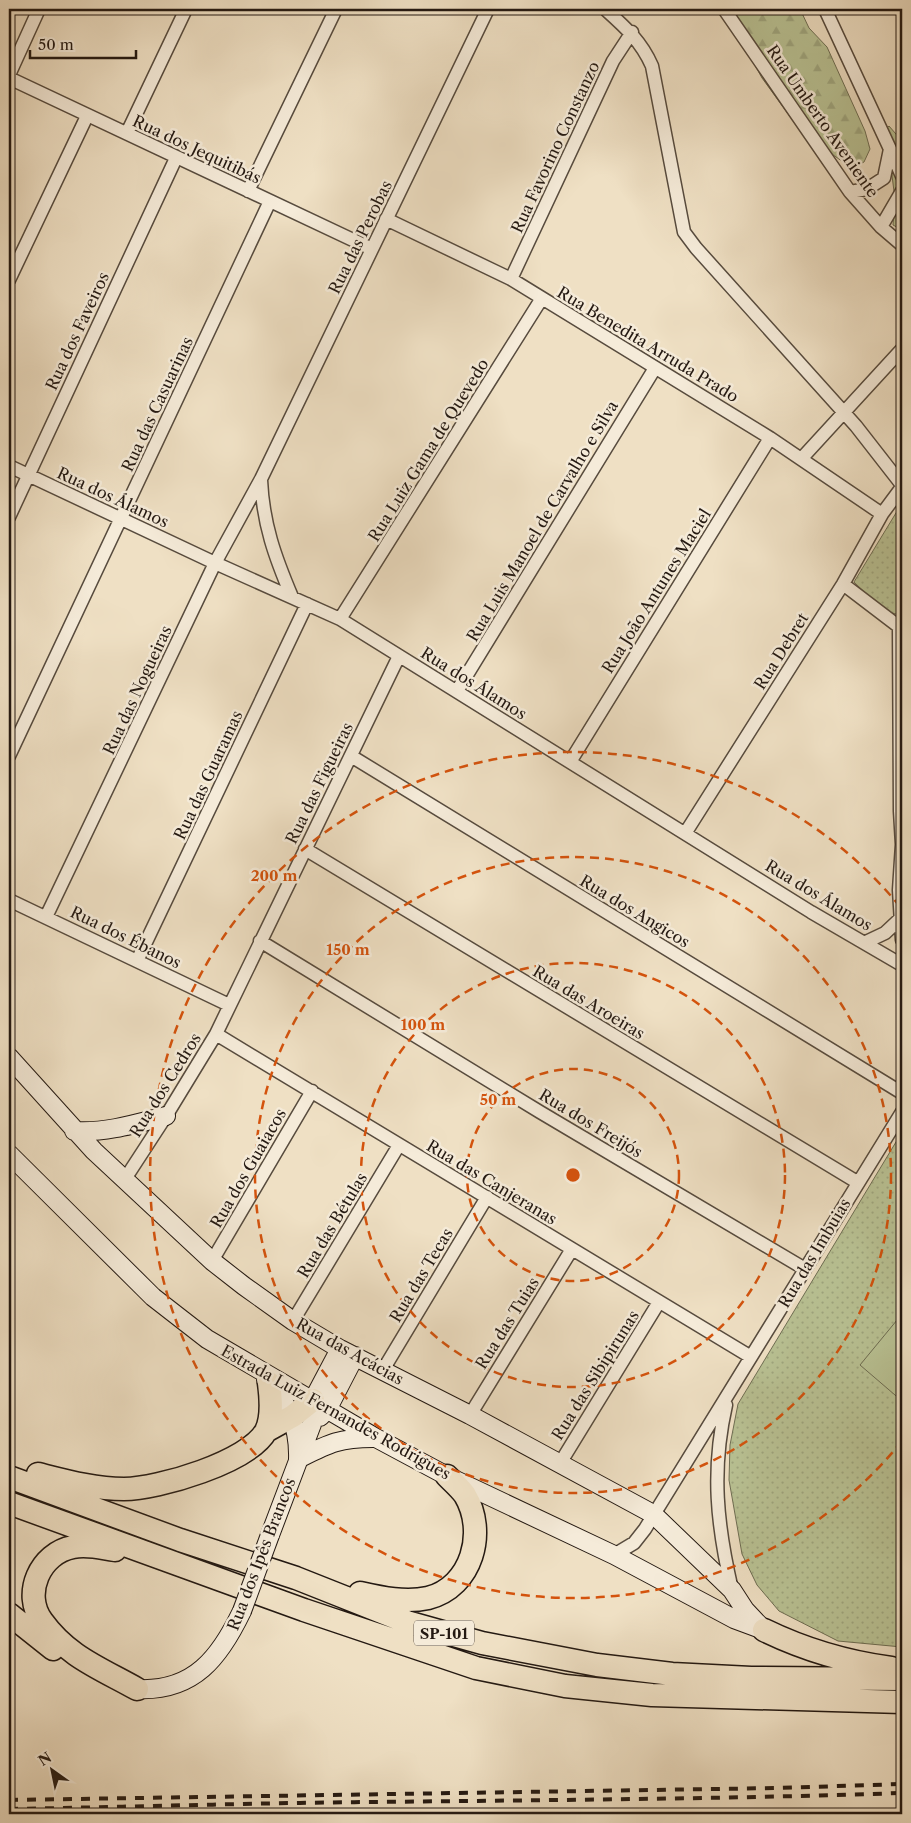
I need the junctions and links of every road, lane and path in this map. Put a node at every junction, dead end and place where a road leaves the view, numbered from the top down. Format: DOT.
graph roads {
  1 [pos="40,9"];
  2 [pos="186,9"];
  3 [pos="336,9"];
  4 [pos="488,9"];
  5 [pos="605,9"];
  6 [pos="724,9"];
  7 [pos="825,9"];
  8 [pos="632,32"];
  9 [pos="9,77"];
  10 [pos="87,116"];
  11 [pos="127,133"];
  12 [pos="890,149"];
  13 [pos="176,158"];
  14 [pos="902,176"];
  15 [pos="884,178"];
  16 [pos="902,182"];
  17 [pos="248,191"];
  18 [pos="902,191"];
  19 [pos="850,192"];
  20 [pos="270,201"];
  21 [pos="386,219"];
  22 [pos="882,227"];
  23 [pos="902,245"];
  24 [pos="372,249"];
  25 [pos="511,279"];
  26 [pos="9,280"];
  27 [pos="542,298"];
  28 [pos="902,350"];
  29 [pos="655,368"];
  30 [pos="843,414"];
  31 [pos="770,438"];
  32 [pos="802,458"];
  33 [pos="9,466"];
  34 [pos="28,476"];
  35 [pos="261,479"];
  36 [pos="902,486"];
  37 [pos="882,514"];
  38 [pos="9,518"];
  39 [pos="121,519"];
  40 [pos="215,563"];
  41 [pos="843,584"];
  42 [pos="292,597"];
  43 [pos="307,604"];
  44 [pos="340,619"];
  45 [pos="901,628"];
  46 [pos="398,656"];
  47 [pos="457,691"];
  48 [pos="9,756"];
  49 [pos="351,756"];
  50 [pos="570,762"];
  51 [pos="686,832"];
  52 [pos="902,844"];
  53 [pos="305,849"];
  54 [pos="9,900"];
  55 [pos="46,917"];
  56 [pos="901,918"];
  57 [pos="902,940"];
  58 [pos="260,941"];
  59 [pos="866,942"];
  60 [pos="137,961"];
  61 [pos="902,965"];
  62 [pos="229,1005"];
  63 [pos="216,1034"];
  64 [pos="9,1057"];
  65 [pos="312,1091"];
  66 [pos="902,1093"];
  67 [pos="902,1112"];
  68 [pos="166,1116"];
  69 [pos="74,1130"];
  70 [pos="399,1145"];
  71 [pos="9,1154"];
  72 [pos="125,1178"];
  73 [pos="857,1182"];
  74 [pos="487,1197"];
  75 [pos="572,1249"];
  76 [pos="212,1261"];
  77 [pos="805,1269"];
  78 [pos="659,1302"];
  79 [pos="293,1321"];
  80 [pos="348,1352"];
  81 [pos="751,1357"];
  82 [pos="253,1367"];
  83 [pos="383,1370"];
  84 [pos="269,1383"];
  85 [pos="728,1396"];
  86 [pos="320,1405"];
  87 [pos="470,1415"];
  88 [pos="303,1420"];
  89 [pos="266,1431"];
  90 [pos="376,1438"];
  91 [pos="298,1459"];
  92 [pos="558,1465"];
  93 [pos="9,1466"];
  94 [pos="447,1476"];
  95 [pos="9,1477"];
  96 [pos="9,1503"];
  97 [pos="653,1514"];
  98 [pos="614,1555"];
  99 [pos="166,1560"];
  100 [pos="296,1578"];
  101 [pos="732,1590"];
  102 [pos="9,1614"];
  103 [pos="764,1630"];
  104 [pos="902,1669"];
  105 [pos="902,1679"];
  106 [pos="138,1689"];
  107 [pos="902,1702"];
  1 -- 9 [label="street"];
  2 -- 11 [label="street"];
  3 -- 17 [label="street"];
  4 -- 21 [label="street, Rua das Perobas"];
  5 -- 8 [label="street"];
  6 -- 19 [label="street, Rua Umberto Aveniente"];
  7 -- 12 [label="street"];
  8 -- 25 [label="street, Rua Favorino Constanzo"];
  8 -- 30 [label="street"];
  9 -- 10 [label="street, Rua dos Jequitibás"];
  10 -- 11 [label="street, Rua dos Jequitibás"];
  10 -- 26 [label="street"];
  11 -- 13 [label="street, Rua dos Jequitibás"];
  12 -- 14 [label="street"];
  12 -- 15 [label="street"];
  13 -- 17 [label="street, Rua dos Jequitibás"];
  13 -- 34 [label="street, Rua dos Faveiros"];
  15 -- 16 [label="street"];
  15 -- 19 [label="street"];
  17 -- 20 [label="street, Rua dos Jequitibás"];
  18 -- 22 [label="street"];
  19 -- 22 [label="street, Rua Umberto Aveniente"];
  20 -- 24 [label="street, Rua dos Jequitibás"];
  20 -- 39 [label="street, Rua das Casuarinas"];
  21 -- 24 [label="street, Rua das Perobas"];
  21 -- 25 [label="street, Rua Benedita Arruda Prado"];
  22 -- 23 [label="street, Rua Umberto Aveniente"];
  24 -- 35 [label="street, Rua das Perobas"];
  25 -- 27 [label="street, Rua Benedita Arruda Prado"];
  27 -- 29 [label="street, Rua Benedita Arruda Prado"];
  27 -- 44 [label="street, Rua Luiz Gama de Quevedo"];
  28 -- 30 [label="street"];
  29 -- 31 [label="street, Rua Benedita Arruda Prado"];
  29 -- 47 [label="street, Rua Luis Manoel de Carvalho e Silva"];
  30 -- 32 [label="street"];
  30 -- 36 [label="street"];
  31 -- 32 [label="street, Rua Benedita Arruda Prado"];
  31 -- 50 [label="street, Rua João Antunes Maciel"];
  32 -- 37 [label="street, Rua Benedita Arruda Prado"];
  33 -- 34 [label="street, Rua dos Álamos"];
  34 -- 38 [label="street, Rua dos Faveiros"];
  34 -- 39 [label="street, Rua dos Álamos"];
  35 -- 40 [label="street, Rua das Nogueiras"];
  35 -- 42 [label="street"];
  36 -- 37 [label="street, Rua Debret"];
  37 -- 41 [label="street, Rua Debret"];
  39 -- 40 [label="street, Rua dos Álamos"];
  39 -- 48 [label="street, Rua das Casuarinas"];
  40 -- 42 [label="street, Rua dos Álamos"];
  40 -- 55 [label="street, Rua das Nogueiras"];
  41 -- 45 [label="street"];
  41 -- 51 [label="street, Rua Debret"];
  42 -- 43 [label="street, Rua dos Álamos"];
  43 -- 44 [label="street, Rua dos Álamos"];
  43 -- 60 [label="street, Rua das Guaramas"];
  44 -- 46 [label="street, Rua dos Álamos"];
  45 -- 52 [label="street"];
  46 -- 47 [label="street, Rua dos Álamos"];
  46 -- 49 [label="street, Rua das Figueiras"];
  47 -- 50 [label="street, Rua dos Álamos"];
  49 -- 53 [label="street, Rua das Figueiras"];
  49 -- 66 [label="street, Rua dos Angicos"];
  50 -- 51 [label="street, Rua dos Álamos"];
  51 -- 59 [label="street, Rua dos Álamos"];
  52 -- 56 [label="street"];
  53 -- 58 [label="street, Rua das Figueiras"];
  53 -- 73 [label="street, Rua das Aroeiras"];
  54 -- 55 [label="street, Rua dos Ébanos"];
  55 -- 60 [label="street, Rua dos Ébanos"];
  56 -- 57 [label="street"];
  56 -- 59 [label="street"];
  58 -- 62 [label="street, Rua das Figueiras"];
  58 -- 77 [label="street, Rua dos Freijós"];
  59 -- 61 [label="street, Rua dos Álamos"];
  60 -- 62 [label="street, Rua dos Ébanos"];
  62 -- 63 [label="street, Rua dos Cedros"];
  63 -- 65 [label="street, Rua das Canjeranas"];
  63 -- 68 [label="street, Rua dos Cedros"];
  64 -- 69 [label="street, Rua das Acácias"];
  65 -- 70 [label="street, Rua das Canjeranas"];
  65 -- 76 [label="street, Rua dos Guaiacos"];
  67 -- 73 [label="street, Rua das Imbuias"];
  68 -- 69 [label="street"];
  68 -- 72 [label="street, Rua dos Cedros"];
  69 -- 72 [label="street, Rua das Acácias"];
  70 -- 74 [label="street, Rua das Canjeranas"];
  70 -- 79 [label="street, Rua das Bétulas"];
  71 -- 82 [label="street, Estrada Luiz Fernandes Rodrigues"];
  72 -- 76 [label="street, Rua das Acácias"];
  73 -- 77 [label="street, Rua das Imbuias"];
  74 -- 75 [label="street, Rua das Canjeranas"];
  74 -- 83 [label="street, Rua das Tecas"];
  75 -- 78 [label="street, Rua das Canjeranas"];
  75 -- 87 [label="street, Rua das Tuias"];
  76 -- 79 [label="street, Rua das Acácias"];
  77 -- 81 [label="street, Rua das Imbuias"];
  78 -- 81 [label="street, Rua das Canjeranas"];
  78 -- 92 [label="street, Rua das Sibipirunas"];
  79 -- 80 [label="street, Rua das Acácias"];
  80 -- 83 [label="street, Rua das Acácias"];
  80 -- 86 [label="street"];
  81 -- 85 [label="street, Rua das Imbuias"];
  82 -- 84 [label="street"];
  82 -- 86 [label="street, Estrada Luiz Fernandes Rodrigues"];
  83 -- 87 [label="street, Rua das Acácias"];
  84 -- 88 [label="street"];
  84 -- 89 [label="highway"];
  85 -- 97 [label="street, Rua das Imbuias"];
  85 -- 101 [label="street, Rua das Imbuias"];
  86 -- 88 [label="highway"];
  86 -- 90 [label="street, Estrada Luiz Fernandes Rodrigues"];
  87 -- 92 [label="street, Rua das Acácias"];
  88 -- 89 [label="highway"];
  88 -- 91 [label="street"];
  89 -- 93 [label="highway"];
  90 -- 91 [label="street"];
  90 -- 94 [label="street, Estrada Luiz Fernandes Rodrigues"];
  91 -- 106 [label="street, Rua dos Ipês Brancos, bridge"];
  92 -- 97 [label="street, Rua das Acácias"];
  94 -- 98 [label="street, Estrada Luiz Fernandes Rodrigues"];
  94 -- 100 [label="highway"];
  95 -- 100 [label="highway, SP-101"];
  96 -- 99 [label="highway, SP-101"];
  97 -- 98 [label="street, Rua das Imbuias"];
  97 -- 101 [label="street, Rua das Acácias"];
  98 -- 103 [label="street, Estrada Luiz Fernandes Rodrigues"];
  99 -- 106 [label="highway"];
  99 -- 107 [label="highway, SP-101"];
  100 -- 105 [label="highway, SP-101"];
  101 -- 103 [label="street, Rua das Imbuias"];
  102 -- 106 [label="highway"];
  103 -- 104 [label="highway"];
}
